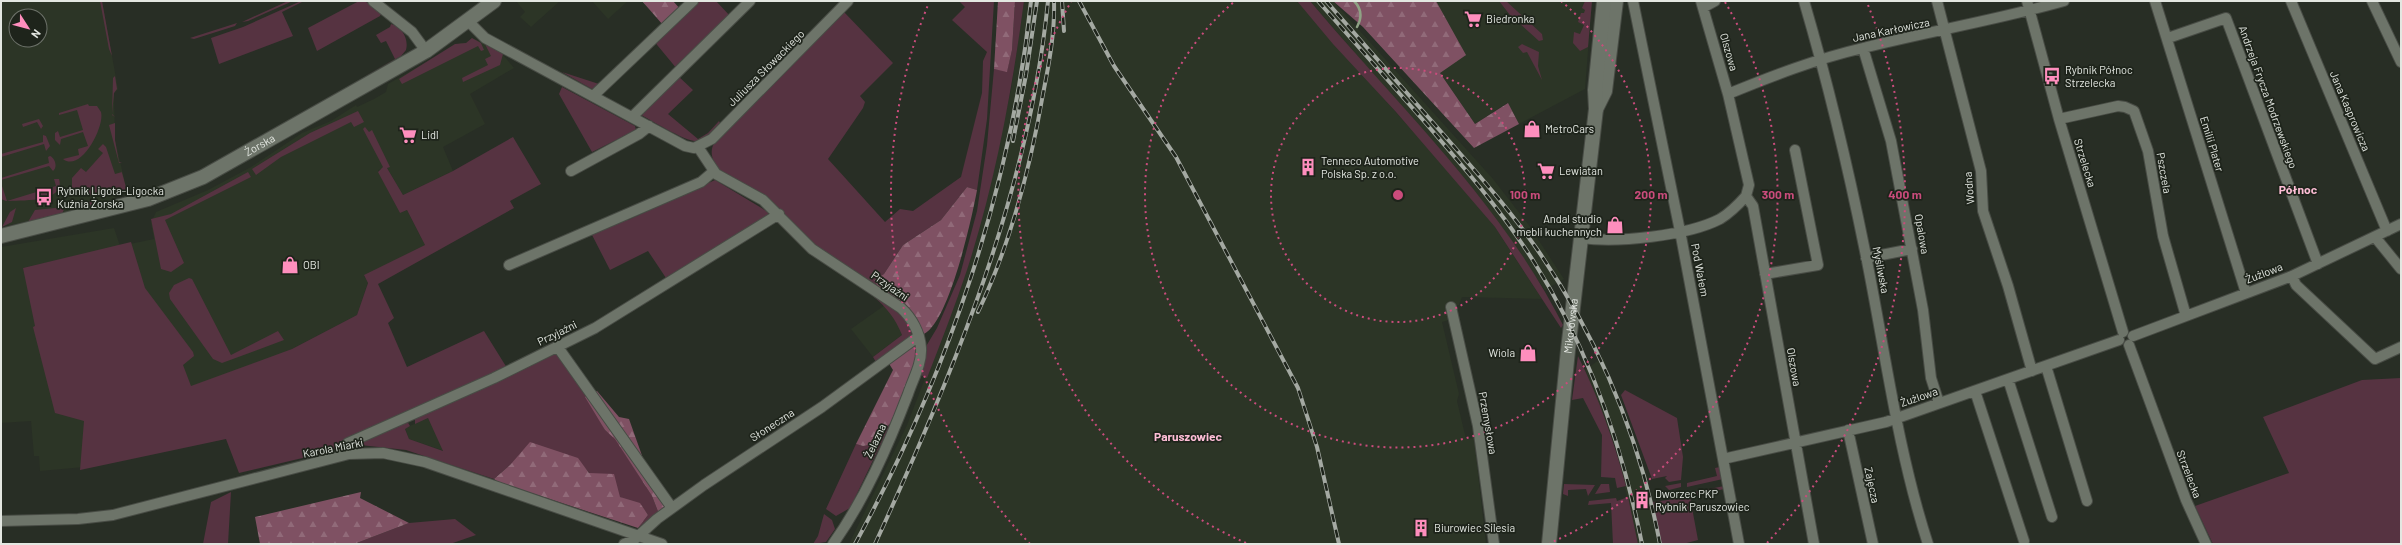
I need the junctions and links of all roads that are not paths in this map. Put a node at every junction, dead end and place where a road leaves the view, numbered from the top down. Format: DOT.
graph roads {
  1 [pos="373,1"];
  2 [pos="494,1"];
  3 [pos="693,1"];
  4 [pos="750,1"];
  5 [pos="848,1"];
  6 [pos="1604,1"];
  7 [pos="1616,1"];
  8 [pos="1633,1"];
  9 [pos="1715,1"];
  10 [pos="1804,1"];
  11 [pos="1937,1"];
  12 [pos="2064,1"];
  13 [pos="2155,1"];
  14 [pos="2291,1"];
  15 [pos="2372,1"];
  16 [pos="1702,4"];
  17 [pos="2028,6"];
  18 [pos="468,21"];
  19 [pos="1945,31"];
  20 [pos="2168,38"];
  21 [pos="1864,48"];
  22 [pos="426,51"];
  23 [pos="1821,60"];
  24 [pos="2401,62"];
  25 [pos="1728,94"];
  26 [pos="593,96"];
  27 [pos="1596,109"];
  28 [pos="632,117"];
  29 [pos="2058,119"];
  30 [pos="648,126"];
  31 [pos="698,147"];
  32 [pos="1795,150"];
  33 [pos="571,171"];
  34 [pos="714,171"];
  35 [pos="1746,196"];
  36 [pos="779,214"];
  37 [pos="2401,224"];
  38 [pos="1680,231"];
  39 [pos="2387,231"];
  40 [pos="1,236"];
  41 [pos="2375,237"];
  42 [pos="1581,238"];
  43 [pos="1912,248"];
  44 [pos="1866,258"];
  45 [pos="2318,264"];
  46 [pos="509,265"];
  47 [pos="2401,270"];
  48 [pos="1765,274"];
  49 [pos="2292,276"];
  50 [pos="2246,293"];
  51 [pos="1451,307"];
  52 [pos="2186,316"];
  53 [pos="2126,338"];
  54 [pos="920,339"];
  55 [pos="558,346"];
  56 [pos="2401,347"];
  57 [pos="2046,366"];
  58 [pos="2032,371"];
  59 [pos="2008,379"];
  60 [pos="1975,391"];
  61 [pos="1939,403"];
  62 [pos="1895,418"];
  63 [pos="1848,430"];
  64 [pos="1794,442"];
  65 [pos="340,456"];
  66 [pos="1722,459"];
  67 [pos="2087,501"];
  68 [pos="672,508"];
  69 [pos="2052,517"];
  70 [pos="1,521"];
  71 [pos="639,535"];
  72 [pos="2024,541"];
  73 [pos="624,544"];
  74 [pos="662,544"];
  75 [pos="833,544"];
  76 [pos="1494,544"];
  77 [pos="1549,544"];
  78 [pos="1739,544"];
  79 [pos="1814,544"];
  80 [pos="1873,544"];
  81 [pos="1928,544"];
  82 [pos="2206,544"];
  1 -- 22 [label="street"];
  2 -- 18 [label="main road, Żorska"];
  3 -- 26 [label="street"];
  4 -- 28 [label="street"];
  5 -- 31 [label="street, Juliusza Słowackiego"];
  6 -- 27 [label="main road, Mikołowska"];
  7 -- 27 [label="main road, Mikołowska"];
  8 -- 38 [label="street, Pod Wałem"];
  9 -- 16 [label="street, Olszowa"];
  10 -- 23 [label="street, Myśliwska"];
  11 -- 19 [label="street, Wodna"];
  12 -- 17 [label="street, Jana Karłowicza"];
  13 -- 20 [label="street, Emilii Plater"];
  14 -- 39 [label="street, Jana Kasprowicza"];
  15 -- 24 [label="street"];
  16 -- 25 [label="street, Olszowa"];
  17 -- 19 [label="street, Jana Karłowicza"];
  17 -- 29 [label="street, Strzelecka"];
  18 -- 22 [label="main road, Żorska"];
  18 -- 26 [label="street"];
  19 -- 21 [label="street, Jana Karłowicza"];
  19 -- 58 [label="street, Wodna"];
  20 -- 45 [label="street, Andrzeja Frycza Modrzewskiego"];
  20 -- 50 [label="street, Emilii Plater"];
  21 -- 23 [label="street, Jana Karłowicza"];
  21 -- 43 [label="street, Opalowa"];
  22 -- 40 [label="main road, Żorska"];
  23 -- 25 [label="street, Jana Karłowicza"];
  23 -- 44 [label="street, Myśliwska"];
  25 -- 35 [label="street, Olszowa"];
  26 -- 28 [label="street"];
  27 -- 42 [label="main road, Mikołowska"];
  28 -- 30 [label="street"];
  29 -- 52 [label="street, Pszczela"];
  29 -- 53 [label="street, Strzelecka"];
  30 -- 31 [label="street"];
  30 -- 33 [label="street"];
  31 -- 34 [label="street, Przyjaźni"];
  32 -- 48 [label="street"];
  34 -- 36 [label="street, Przyjaźni"];
  34 -- 46 [label="street"];
  35 -- 38 [label="street"];
  35 -- 48 [label="street, Olszowa"];
  36 -- 54 [label="street, Przyjaźni"];
  36 -- 55 [label="street, Przyjaźni"];
  37 -- 39 [label="street, Żużlowa"];
  38 -- 42 [label="street"];
  38 -- 66 [label="street, Pod Wałem"];
  39 -- 41 [label="street, Żużlowa"];
  41 -- 45 [label="street, Żużlowa"];
  41 -- 47 [label="street"];
  42 -- 77 [label="main road, Mikołowska"];
  43 -- 44 [label="street"];
  43 -- 61 [label="street, Opalowa"];
  44 -- 62 [label="street, Myśliwska"];
  45 -- 49 [label="street, Żużlowa"];
  48 -- 64 [label="street, Olszowa"];
  49 -- 50 [label="street, Żużlowa"];
  49 -- 56 [label="street"];
  50 -- 52 [label="street, Żużlowa"];
  51 -- 76 [label="street, Przemysłowa"];
  52 -- 53 [label="street, Żużlowa"];
  53 -- 57 [label="street, Żużlowa"];
  53 -- 82 [label="street, Strzelecka"];
  54 -- 68 [label="street, Słoneczna"];
  54 -- 75 [label="street, Żelazna"];
  55 -- 65 [label="street, Przyjaźni"];
  55 -- 68 [label="street"];
  57 -- 58 [label="street, Żużlowa"];
  57 -- 67 [label="street"];
  58 -- 59 [label="street, Żużlowa"];
  59 -- 60 [label="street, Żużlowa"];
  59 -- 69 [label="street"];
  60 -- 61 [label="street, Żużlowa"];
  60 -- 72 [label="street"];
  61 -- 62 [label="street, Żużlowa"];
  62 -- 63 [label="street, Żużlowa"];
  62 -- 81 [label="street, Myśliwska"];
  63 -- 64 [label="street, Żużlowa"];
  63 -- 80 [label="street, Zajęcza"];
  64 -- 66 [label="street, Żużlowa"];
  64 -- 79 [label="street, Olszowa"];
  65 -- 70 [label="street, Karola Miarki"];
  65 -- 71 [label="street, Karola Miarki"];
  66 -- 78 [label="street, Pod Wałem"];
  68 -- 71 [label="street, Słoneczna"];
  71 -- 73 [label="street, Słoneczna"];
  71 -- 74 [label="street, Karola Miarki"];
}
